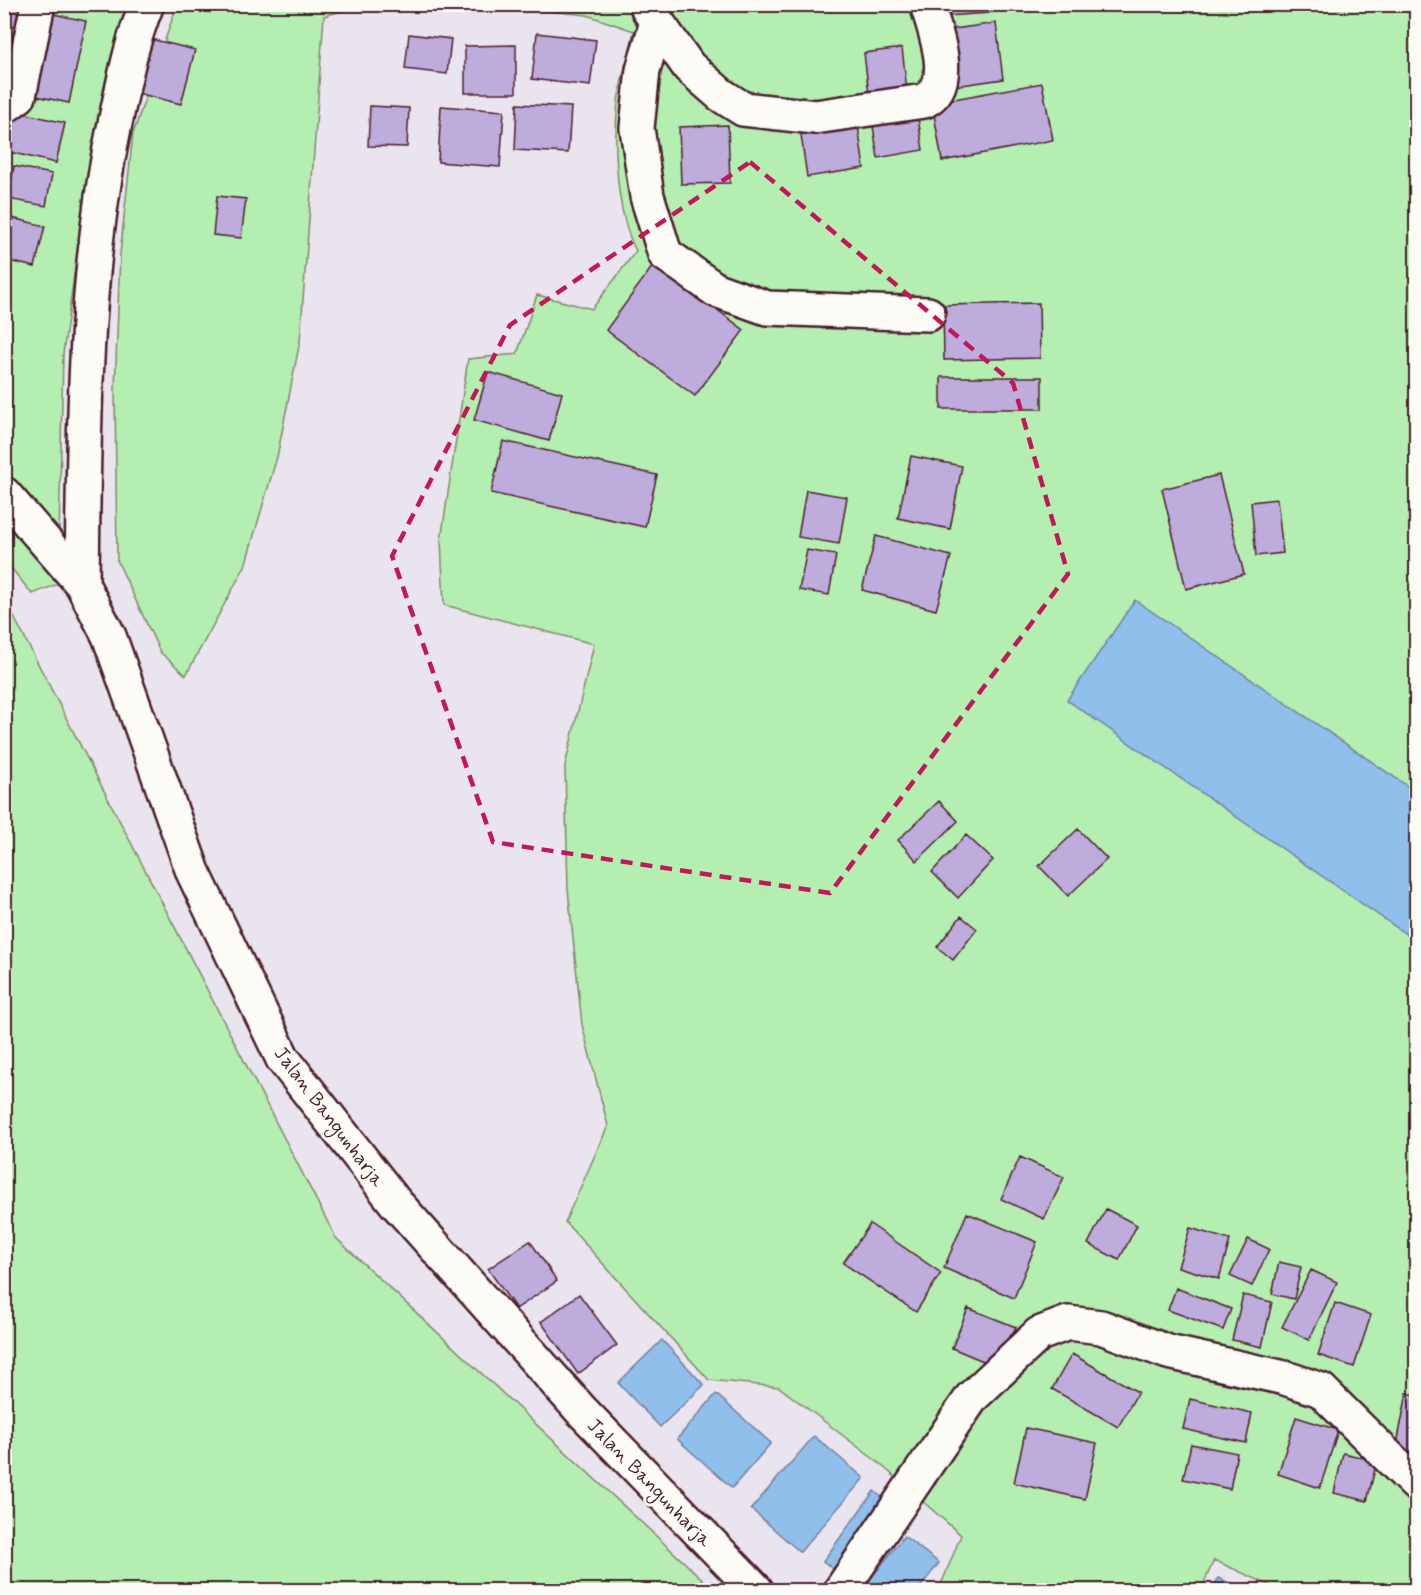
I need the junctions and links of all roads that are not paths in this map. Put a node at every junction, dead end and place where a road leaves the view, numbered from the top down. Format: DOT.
graph roads {
  1 [pos="38,4"];
  2 [pos="147,4"];
  3 [pos="927,4"];
  4 [pos="652,14"];
  5 [pos="4,107"];
  6 [pos="928,314"];
  7 [pos="4,494"];
  8 [pos="82,584"];
  9 [pos="1416,1484"];
  10 [pos="756,1590"];
  11 [pos="841,1590"];
  1 -- 5 [label="street"];
  2 -- 8 [label="street"];
  3 -- 4 [label="street"];
  4 -- 6 [label="street"];
  7 -- 8 [label="street, Jalan Bangunharja"];
  8 -- 10 [label="street, Jalan Bangunharja"];
  9 -- 11 [label="street"];
}
